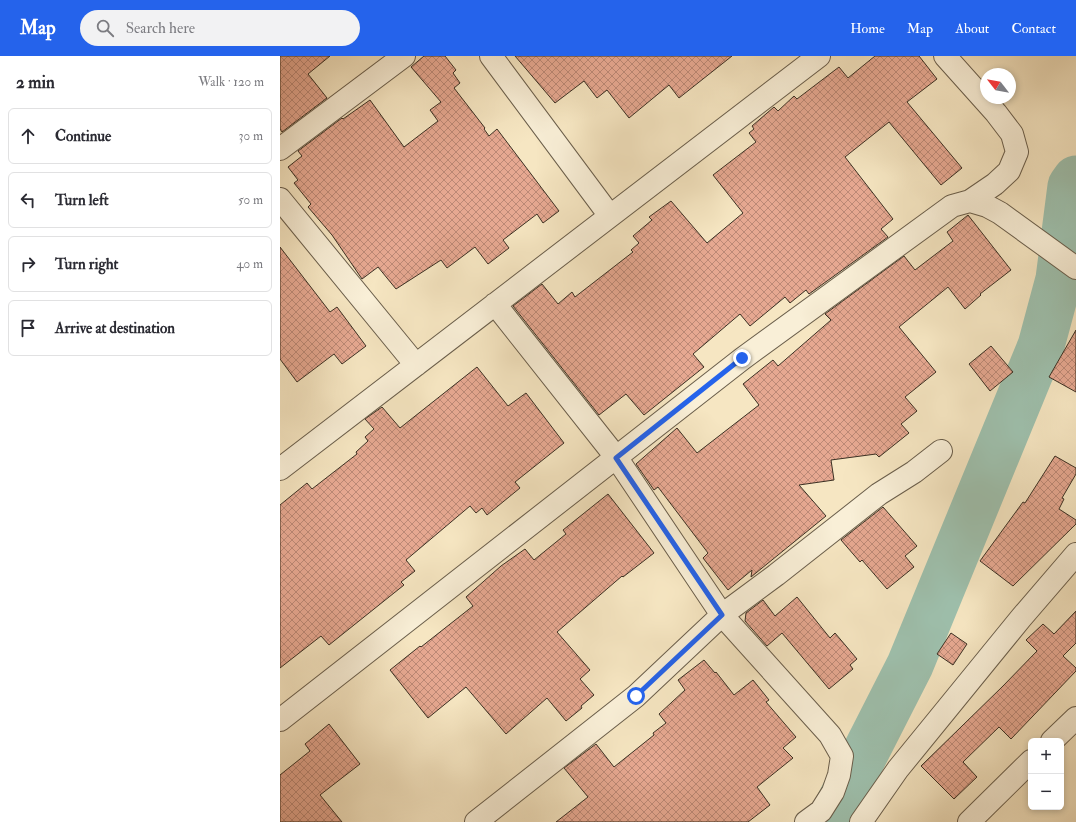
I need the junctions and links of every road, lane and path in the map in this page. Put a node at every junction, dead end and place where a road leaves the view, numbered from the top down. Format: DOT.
graph roads {
  1 [pos="404,56"];
  2 [pos="491,56"];
  3 [pos="945,56"];
  4 [pos="806,60"];
  5 [pos="280,149"];
  6 [pos="280,199"];
  7 [pos="970,202"];
  8 [pos="610,216"];
  9 [pos="1076,268"];
  10 [pos="496,304"];
  11 [pos="416,365"];
  12 [pos="941,451"];
  13 [pos="616,458"];
  14 [pos="280,469"];
  15 [pos="1076,554"];
  16 [pos="722,615"];
  17 [pos="1076,718"];
  18 [pos="280,720"];
  19 [pos="1055,738"];
  20 [pos="1028,764"];
  21 [pos="863,821"];
  22 [pos="476,822"];
  23 [pos="806,822"];
  24 [pos="969,822"];
  1 -- 5 [label="street"];
  2 -- 8 [label="street"];
  3 -- 7 [label="street"];
  4 -- 8 [label="street"];
  6 -- 11 [label="street"];
  7 -- 9 [label="street"];
  7 -- 13 [label="street"];
  8 -- 10 [label="street"];
  10 -- 11 [label="street"];
  10 -- 13 [label="street"];
  11 -- 14 [label="street"];
  12 -- 16 [label="street"];
  13 -- 16 [label="street"];
  13 -- 18 [label="street"];
  15 -- 21 [label="street"];
  16 -- 22 [label="street"];
  16 -- 23 [label="street"];
  17 -- 19 [label="street"];
  20 -- 24 [label="street"];
}
